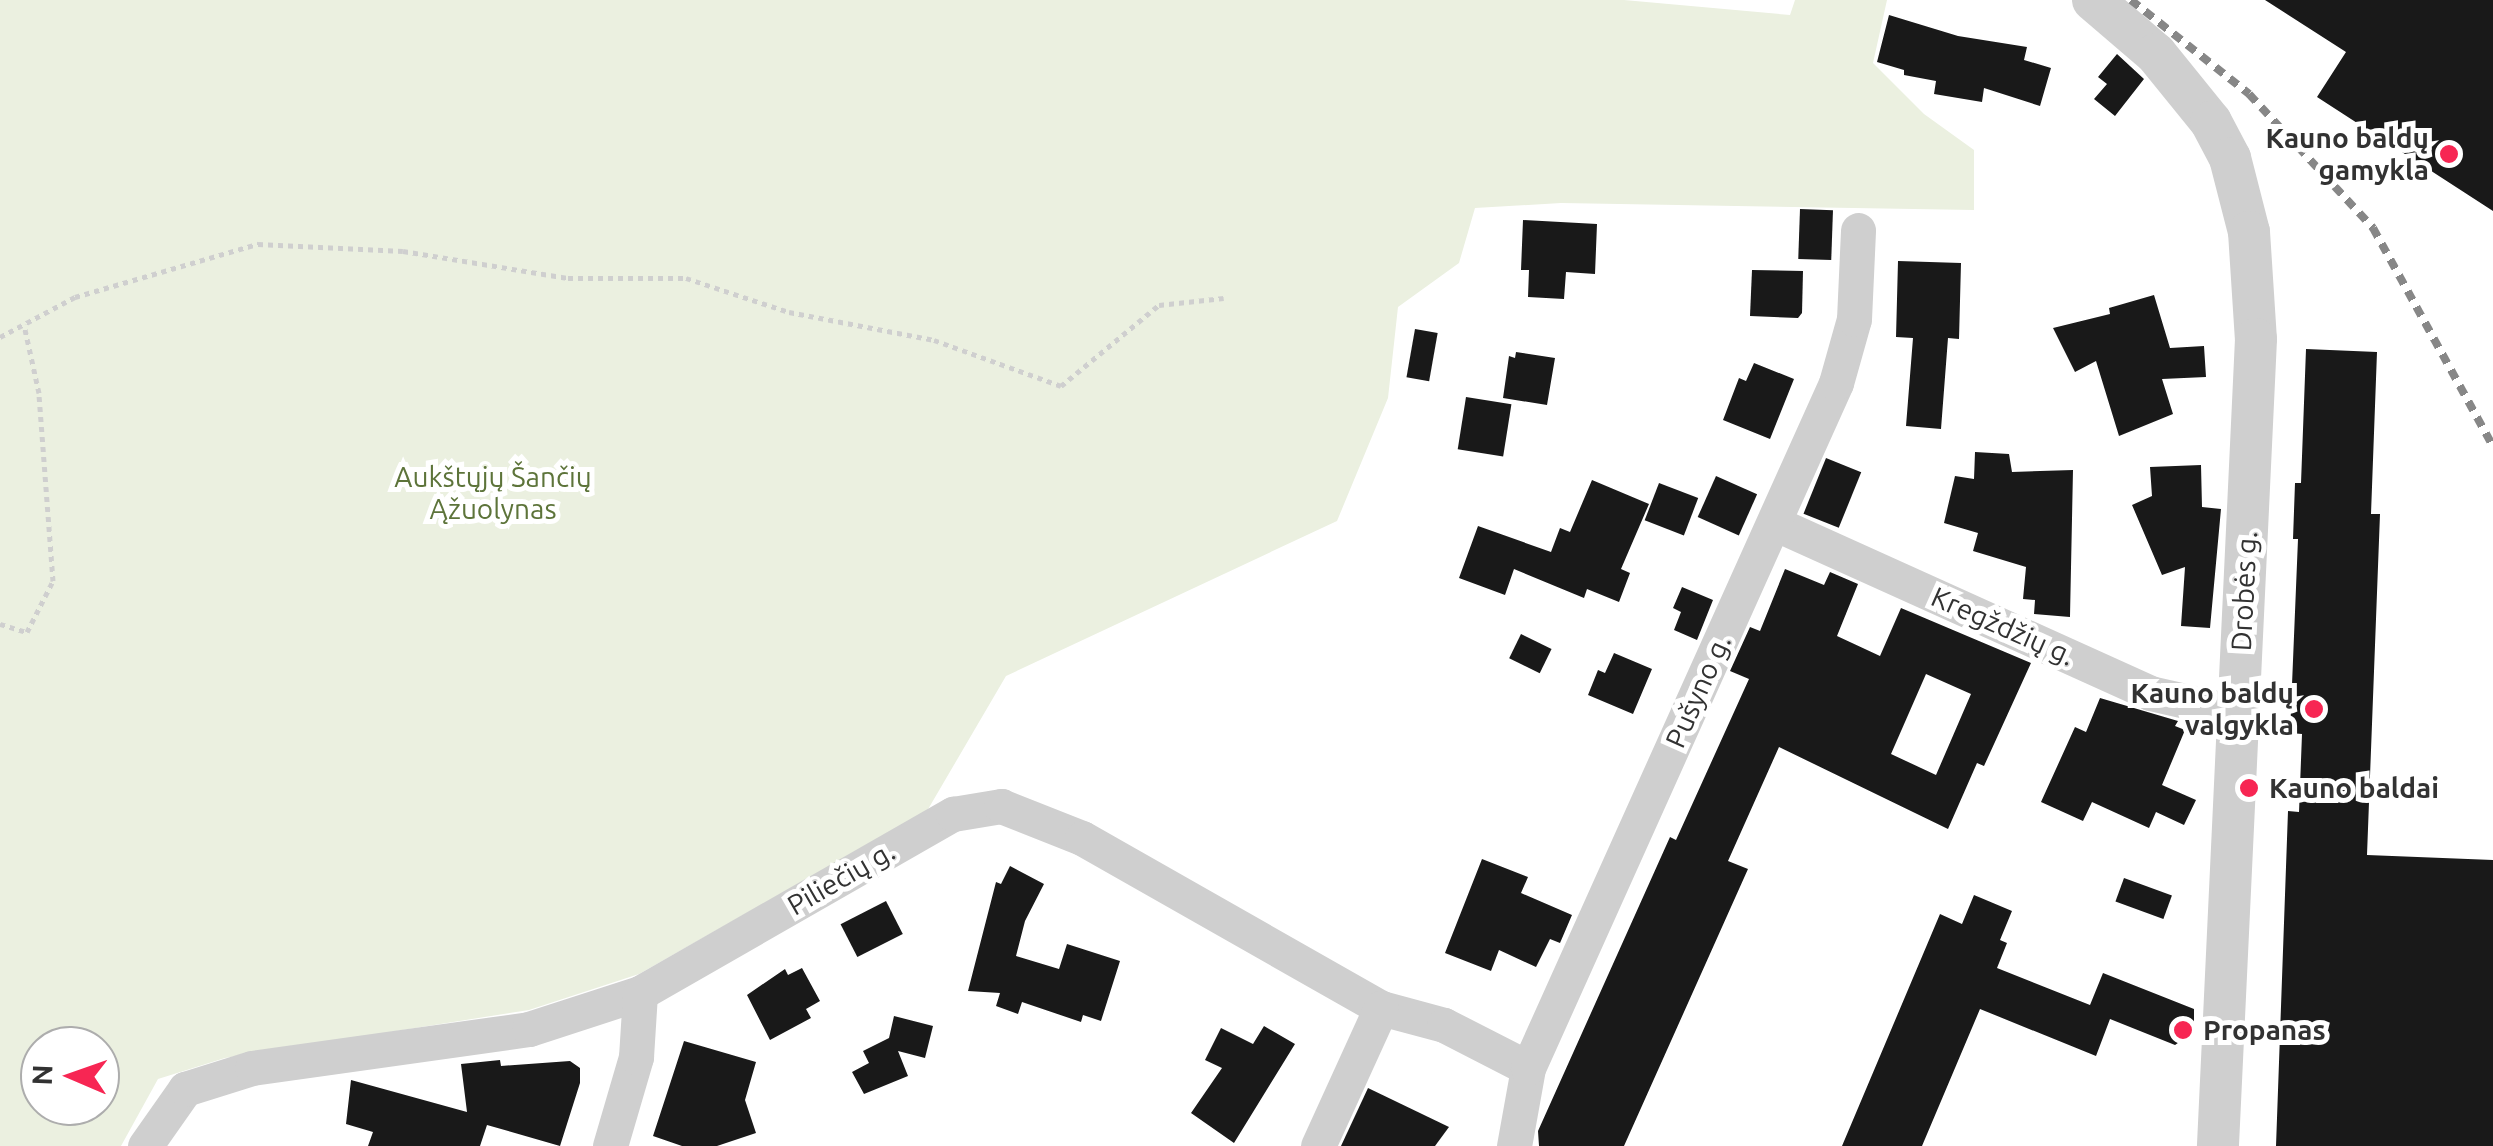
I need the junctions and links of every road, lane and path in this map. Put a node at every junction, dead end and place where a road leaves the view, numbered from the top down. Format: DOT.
graph roads {
  1 [pos="2093,0"];
  2 [pos="1858,230"];
  3 [pos="1224,298"];
  4 [pos="24,324"];
  5 [pos="0,337"];
  6 [pos="1774,522"];
  7 [pos="0,624"];
  8 [pos="2238,713"];
  9 [pos="640,993"];
  10 [pos="1381,1008"];
  11 [pos="1528,1068"];
  12 [pos="145,1146"];
  13 [pos="610,1146"];
  14 [pos="1318,1146"];
  15 [pos="1514,1146"];
  16 [pos="2218,1146"];
  1 -- 8 [label="street, Drobės g."];
  2 -- 6 [label="street, Pušyno g."];
  3 -- 4 [label="path"];
  4 -- 5 [label="path"];
  4 -- 7 [label="path"];
  6 -- 8 [label="street, Kregždžių g."];
  6 -- 11 [label="street, Pušyno g."];
  8 -- 16 [label="street, Drobės g."];
  9 -- 10 [label="street, Piliečių g."];
  9 -- 12 [label="street, Piliečių g."];
  9 -- 13 [label="street"];
  10 -- 11 [label="street, Piliečių g."];
  10 -- 14 [label="street"];
  11 -- 15 [label="street, Pušyno g."];
}
